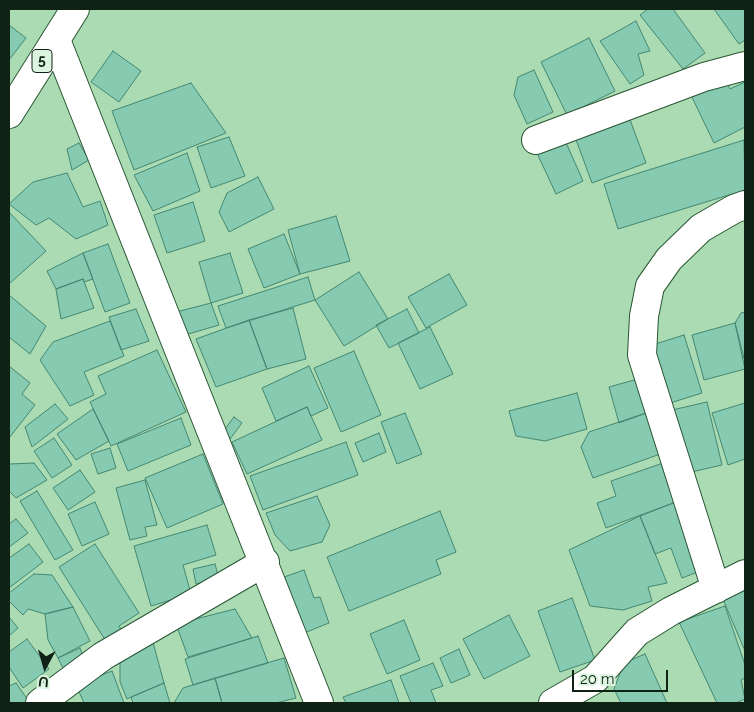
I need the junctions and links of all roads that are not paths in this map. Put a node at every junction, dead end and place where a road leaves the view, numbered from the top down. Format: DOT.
graph roads {
  1 [pos="75,9"];
  2 [pos="56,40"];
  3 [pos="745,66"];
  4 [pos="9,114"];
  5 [pos="536,140"];
  6 [pos="745,205"];
  7 [pos="265,562"];
  8 [pos="745,574"];
  9 [pos="716,589"];
  10 [pos="40,703"];
  11 [pos="319,703"];
  12 [pos="553,703"];
  1 -- 2 [label="main road, 5"];
  2 -- 4 [label="main road, 5"];
  2 -- 7 [label="main road"];
  3 -- 5 [label="main road"];
  6 -- 9 [label="main road"];
  7 -- 10 [label="main road"];
  7 -- 11 [label="main road"];
  8 -- 9 [label="main road"];
  9 -- 12 [label="main road"];
}
